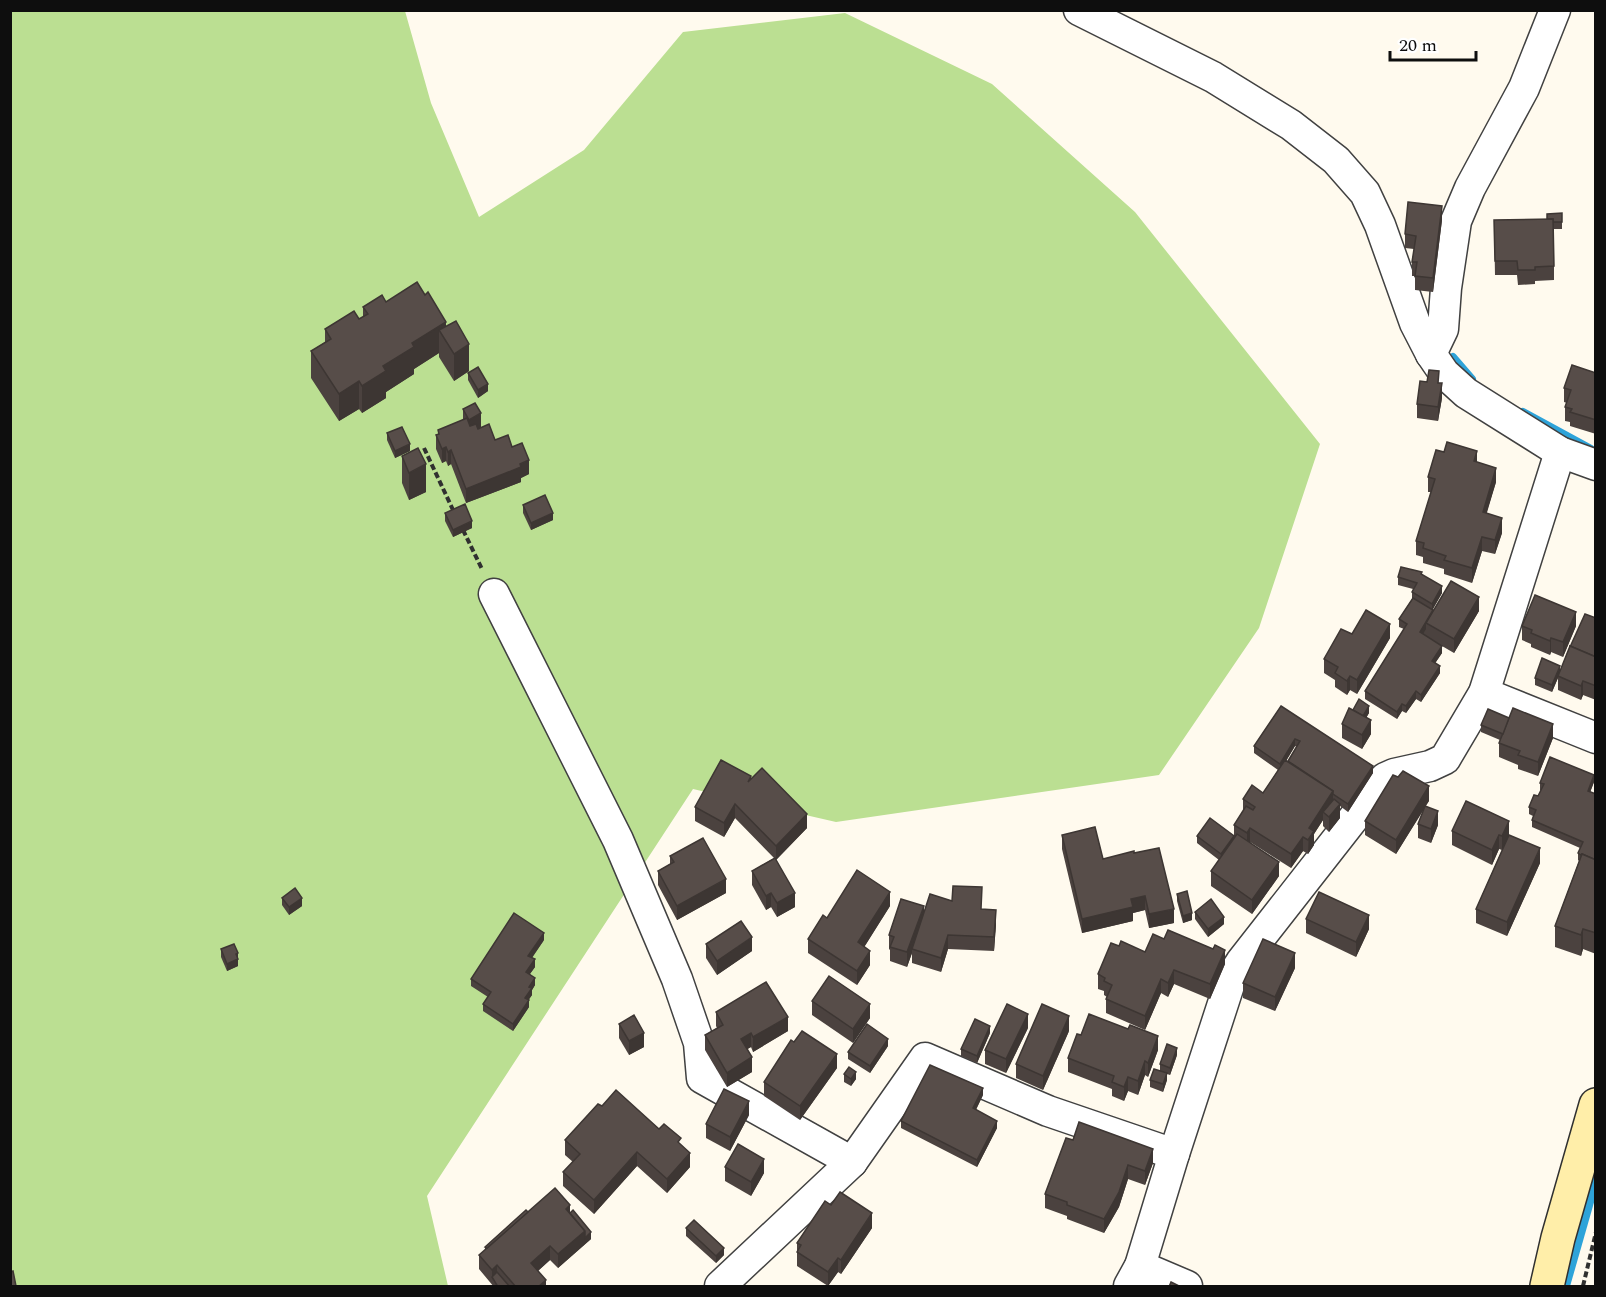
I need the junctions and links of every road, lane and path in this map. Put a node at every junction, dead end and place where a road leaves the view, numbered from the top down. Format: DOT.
graph roads {
  1 [pos="1079,10"];
  2 [pos="1555,10"];
  3 [pos="1431,354"];
  4 [pos="424,448"];
  5 [pos="1560,452"];
  6 [pos="1596,465"];
  7 [pos="468,542"];
  8 [pos="494,594"];
  9 [pos="1484,693"];
  10 [pos="1596,738"];
  11 [pos="1596,1106"];
  12 [pos="1174,1154"];
  13 [pos="852,1162"];
  14 [pos="1596,1232"];
  15 [pos="1135,1276"];
  16 [pos="720,1287"];
  17 [pos="1187,1287"];
  18 [pos="1546,1287"];
  19 [pos="1583,1287"];
  1 -- 3 [label="street"];
  2 -- 3 [label="street"];
  3 -- 5 [label="street"];
  4 -- 7 [label="path"];
  5 -- 6 [label="street"];
  5 -- 9 [label="street"];
  8 -- 13 [label="street"];
  9 -- 10 [label="street"];
  9 -- 12 [label="street"];
  11 -- 18 [label="street"];
  12 -- 13 [label="street"];
  12 -- 15 [label="street"];
  13 -- 16 [label="street"];
  14 -- 19 [label="path"];
  15 -- 17 [label="street"];
}
